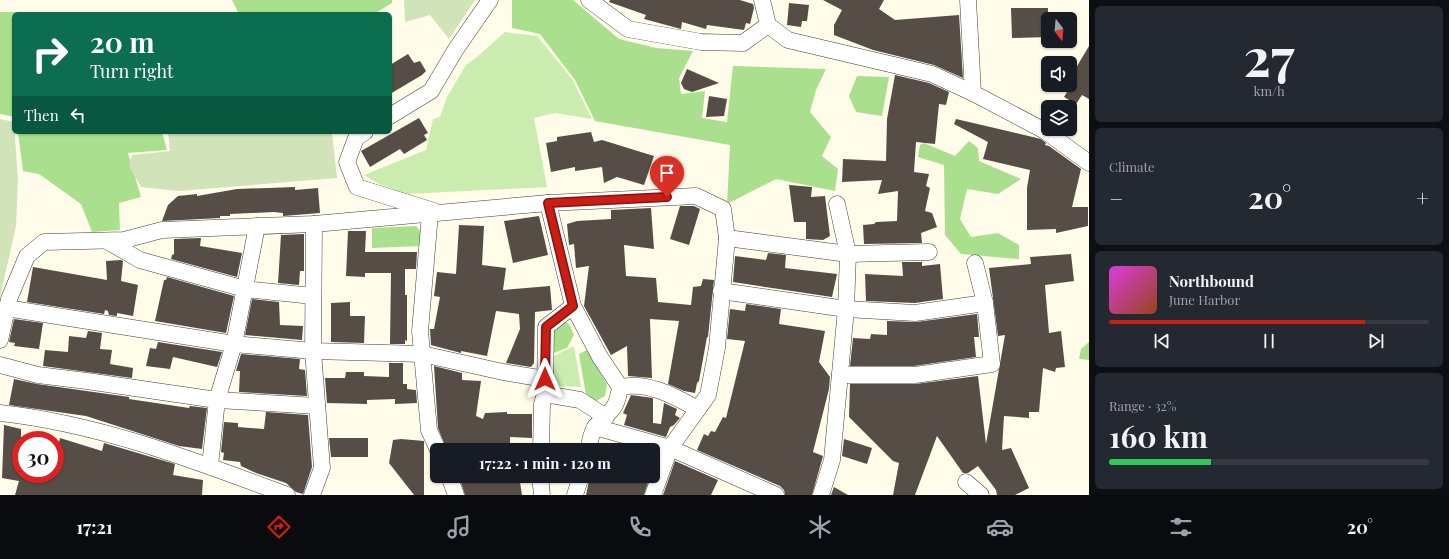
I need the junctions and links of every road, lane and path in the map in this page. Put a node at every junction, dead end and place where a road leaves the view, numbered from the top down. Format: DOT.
graph roads {
  1 [pos="490,0"];
  2 [pos="589,0"];
  3 [pos="762,0"];
  4 [pos="968,0"];
  5 [pos="768,25"];
  6 [pos="973,93"];
  7 [pos="392,115"];
  8 [pos="362,134"];
  9 [pos="1089,163"];
  10 [pos="548,203"];
  11 [pos="837,204"];
  12 [pos="435,214"];
  13 [pos="314,224"];
  14 [pos="257,226"];
  15 [pos="727,238"];
  16 [pos="107,241"];
  17 [pos="929,252"];
  18 [pos="848,254"];
  19 [pos="975,263"];
  20 [pos="245,289"];
  21 [pos="721,291"];
  22 [pos="313,296"];
  23 [pos="985,303"];
  24 [pos="573,306"];
  25 [pos="6,308"];
  26 [pos="846,309"];
  27 [pos="0,340"];
  28 [pos="234,344"];
  29 [pos="313,351"];
  30 [pos="422,354"];
  31 [pos="0,365"];
  32 [pos="840,375"];
  33 [pos="545,386"];
  34 [pos="620,387"];
  35 [pos="217,400"];
  36 [pos="317,406"];
  37 [pos="698,409"];
  38 [pos="0,413"];
  39 [pos="600,422"];
  40 [pos="435,443"];
  41 [pos="541,443"];
  42 [pos="591,443"];
  43 [pos="670,448"];
  44 [pos="210,466"];
  45 [pos="966,482"];
  46 [pos="451,483"];
  47 [pos="541,483"];
  48 [pos="579,483"];
  49 [pos="286,495"];
  50 [pos="312,495"];
  51 [pos="456,495"];
  52 [pos="542,495"];
  53 [pos="575,495"];
  54 [pos="652,495"];
  55 [pos="776,495"];
  56 [pos="821,495"];
  57 [pos="981,495"];
  1 -- 7 [label="street"];
  2 -- 5 [label="street"];
  3 -- 5 [label="street"];
  4 -- 6 [label="street"];
  5 -- 6 [label="street"];
  6 -- 9 [label="street"];
  8 -- 12 [label="street"];
  10 -- 12 [label="street"];
  10 -- 15 [label="street"];
  10 -- 24 [label="street"];
  11 -- 18 [label="street"];
  12 -- 13 [label="street"];
  12 -- 30 [label="street"];
  13 -- 14 [label="street"];
  13 -- 22 [label="street"];
  14 -- 16 [label="street"];
  14 -- 20 [label="street"];
  15 -- 18 [label="street"];
  15 -- 21 [label="street"];
  16 -- 20 [label="street"];
  16 -- 25 [label="street"];
  17 -- 18 [label="street"];
  18 -- 26 [label="street"];
  19 -- 23 [label="street"];
  20 -- 22 [label="street"];
  20 -- 28 [label="street"];
  21 -- 26 [label="street"];
  21 -- 37 [label="street"];
  22 -- 29 [label="street"];
  23 -- 26 [label="street"];
  23 -- 32 [label="street"];
  24 -- 33 [label="street"];
  24 -- 34 [label="street"];
  25 -- 27 [label="street"];
  25 -- 28 [label="street"];
  26 -- 32 [label="street"];
  28 -- 29 [label="street"];
  28 -- 35 [label="street"];
  29 -- 30 [label="street"];
  29 -- 36 [label="street"];
  30 -- 33 [label="street"];
  30 -- 40 [label="street"];
  31 -- 35 [label="street"];
  32 -- 56 [label="street"];
  33 -- 39 [label="street"];
  33 -- 41 [label="street"];
  34 -- 37 [label="street"];
  34 -- 39 [label="street"];
  35 -- 36 [label="street"];
  35 -- 44 [label="street"];
  36 -- 50 [label="street"];
  37 -- 43 [label="street"];
  38 -- 44 [label="street"];
  39 -- 42 [label="street"];
  39 -- 43 [label="street"];
  43 -- 54 [label="street"];
  43 -- 55 [label="street"];
  44 -- 49 [label="street"];
  45 -- 57 [label="street"];
  46 -- 51 [label="street"];
  47 -- 52 [label="street"];
  48 -- 53 [label="street"];
}
